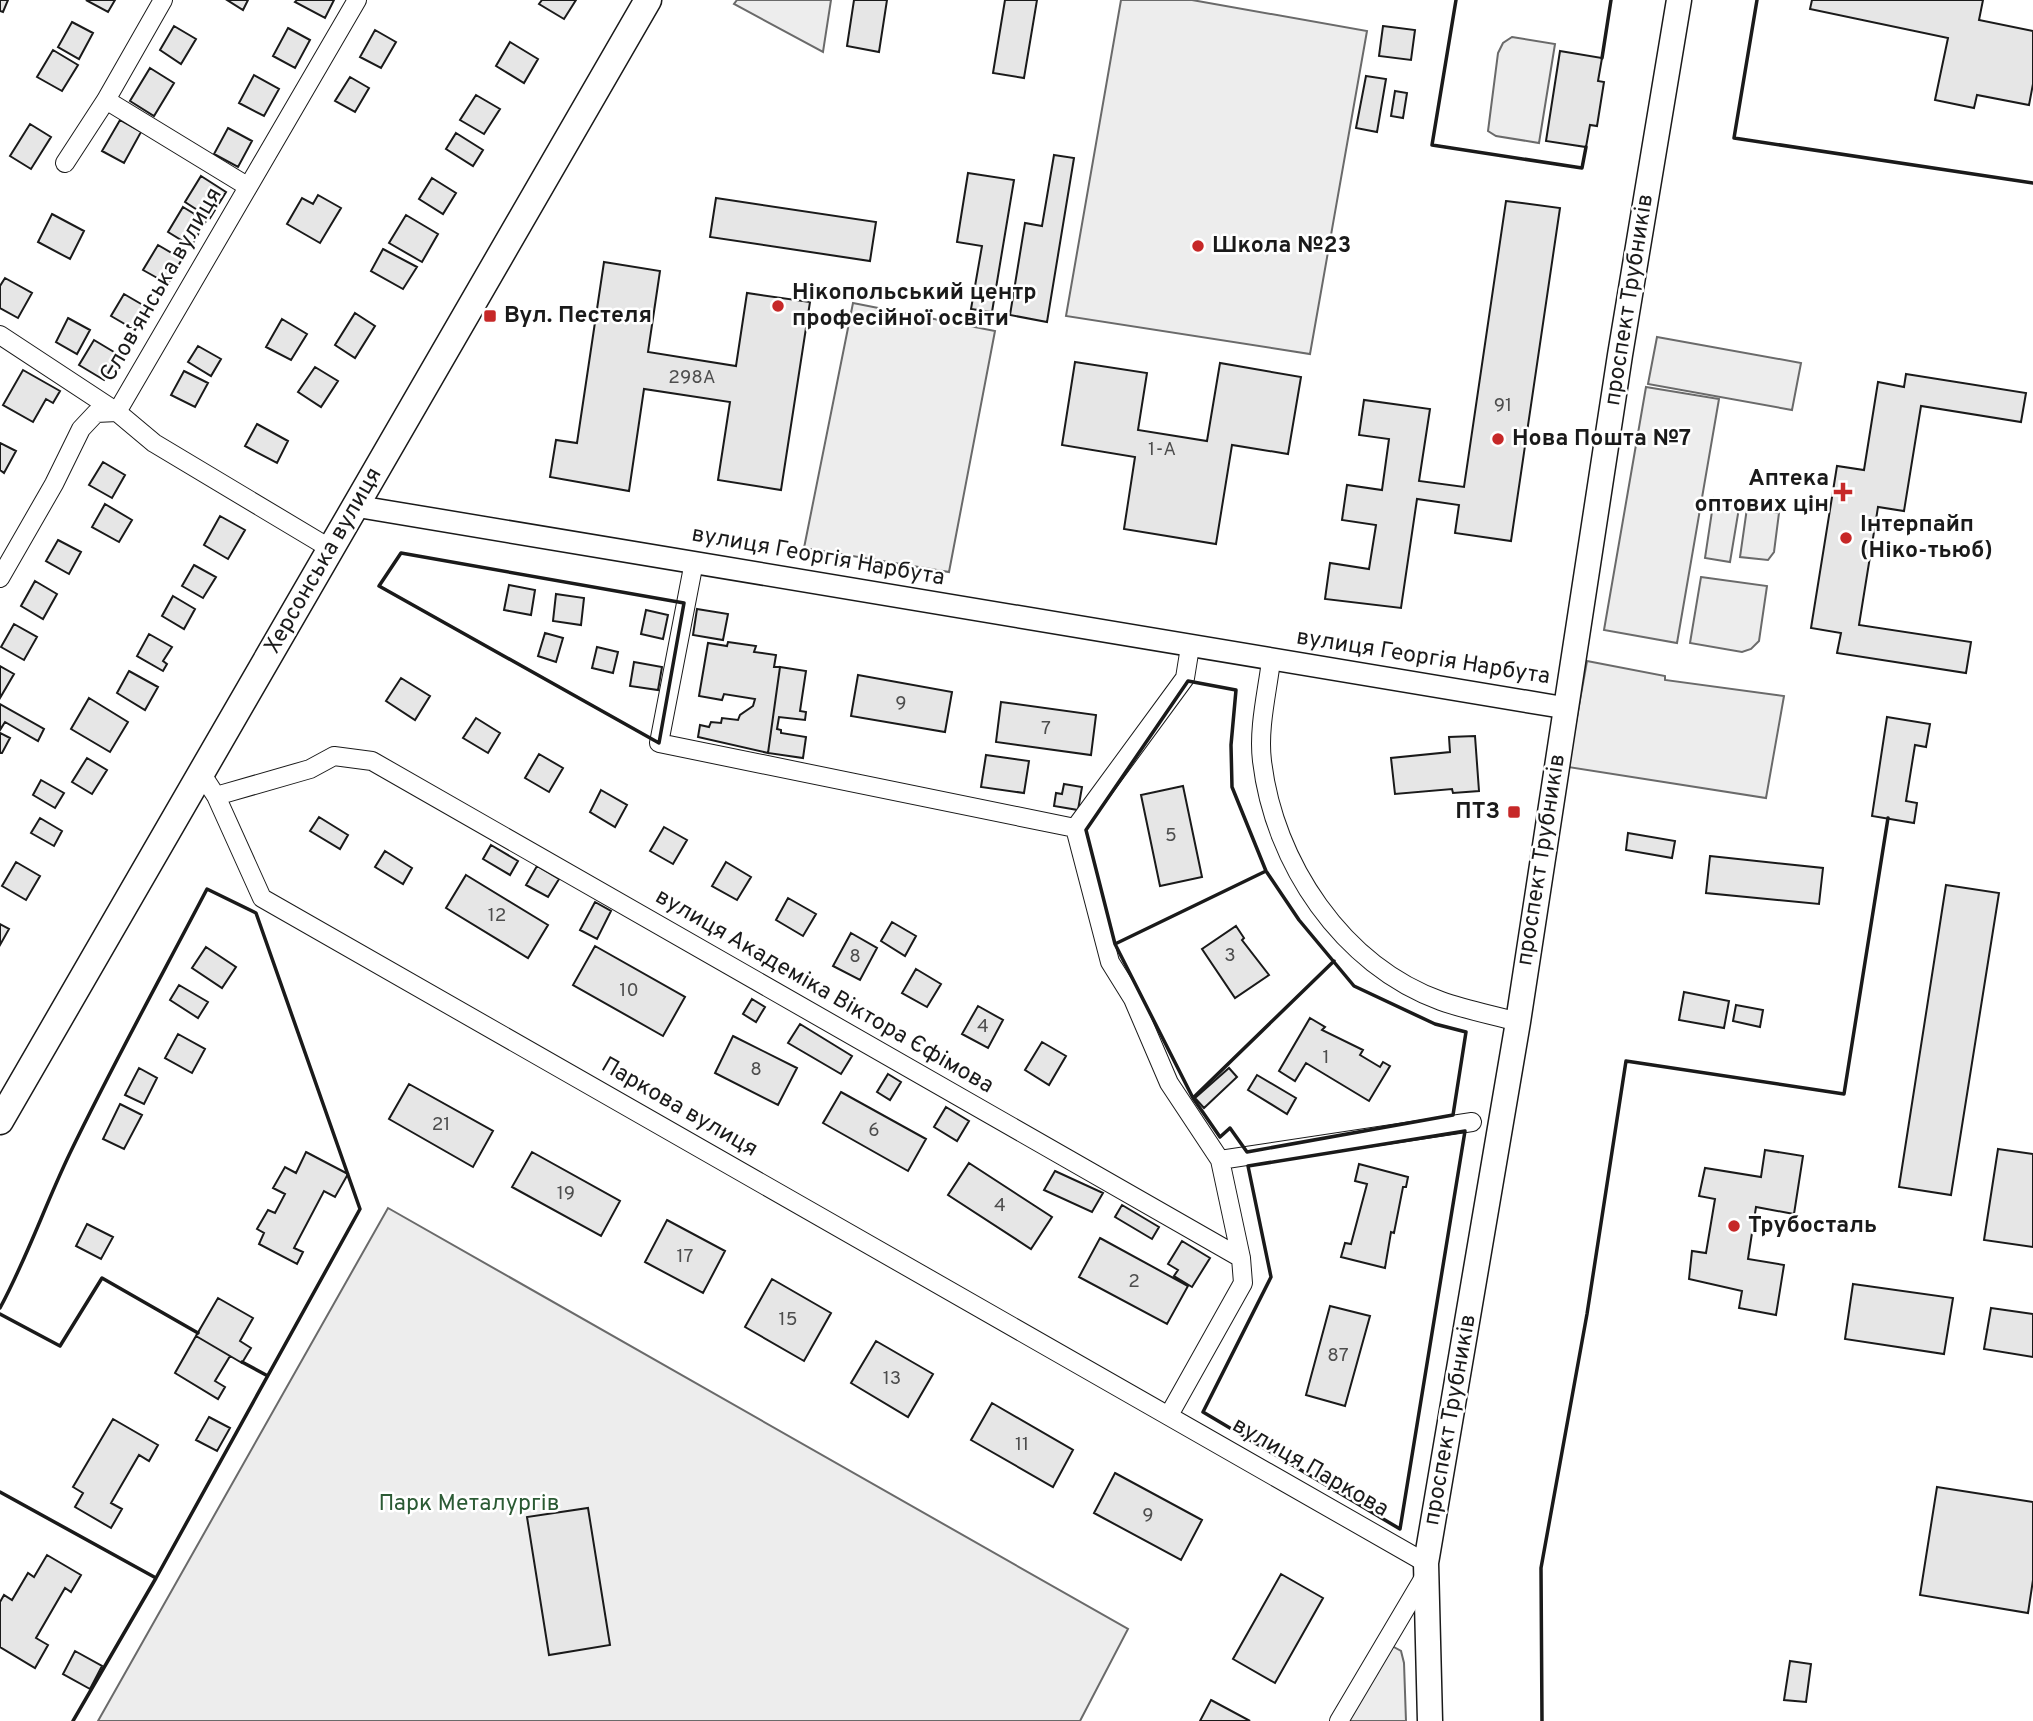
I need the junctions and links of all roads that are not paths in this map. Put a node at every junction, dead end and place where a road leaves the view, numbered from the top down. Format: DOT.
graph roads {
  1 [pos="163,0"];
  2 [pos="357,0"];
  3 [pos="648,0"];
  4 [pos="1679,0"];
  5 [pos="106,100"];
  6 [pos="65,163"];
  7 [pos="247,186"];
  8 [pos="0,335"];
  9 [pos="117,412"];
  10 [pos="355,506"];
  11 [pos="331,549"];
  12 [pos="694,562"];
  13 [pos="0,578"];
  14 [pos="1190,647"];
  15 [pos="1271,661"];
  16 [pos="1566,708"];
  17 [pos="201,773"];
  18 [pos="216,796"];
  19 [pos="1075,828"];
  20 [pos="1518,1022"];
  21 [pos="0,1121"];
  22 [pos="1472,1122"];
  23 [pos="1220,1160"];
  24 [pos="1241,1258"];
  25 [pos="1169,1415"];
  26 [pos="1426,1569"];
  27 [pos="1339,1721"];
  28 [pos="1430,1721"];
  1 -- 5 [label="street"];
  2 -- 7 [label="street, Словʼянська вулиця"];
  3 -- 10 [label="main road, Херсонська вулиця"];
  4 -- 16 [label="main road, проспект Трубників"];
  5 -- 6 [label="street"];
  5 -- 7 [label="street"];
  7 -- 9 [label="street, Словʼянська вулиця"];
  8 -- 9 [label="street"];
  9 -- 11 [label="street"];
  9 -- 13 [label="street, Словʼянська вулиця"];
  10 -- 11 [label="main road, Херсонська вулиця"];
  10 -- 12 [label="street, вулиця Георгія Нарбута"];
  11 -- 17 [label="main road, Херсонська вулиця"];
  12 -- 14 [label="street, вулиця Георгія Нарбута"];
  12 -- 19 [label="street"];
  14 -- 15 [label="street, вулиця Георгія Нарбута"];
  14 -- 19 [label="street"];
  15 -- 16 [label="street, вулиця Георгія Нарбута"];
  15 -- 20 [label="street, вулиця Георгія Нарбута"];
  16 -- 20 [label="main road, проспект Трубників"];
  17 -- 18 [label="street, Паркова вулиця"];
  17 -- 21 [label="main road, Херсонська вулиця"];
  18 -- 24 [label="street, вулиця Академіка Віктора Єфімова"];
  18 -- 25 [label="street, Паркова вулиця"];
  19 -- 23 [label="street"];
  20 -- 26 [label="main road, проспект Трубників"];
  22 -- 23 [label="street"];
  23 -- 24 [label="street"];
  24 -- 25 [label="street"];
  25 -- 26 [label="street, вулиця Паркова"];
  26 -- 27 [label="street"];
  26 -- 28 [label="main road, проспект Трубників"];
}
